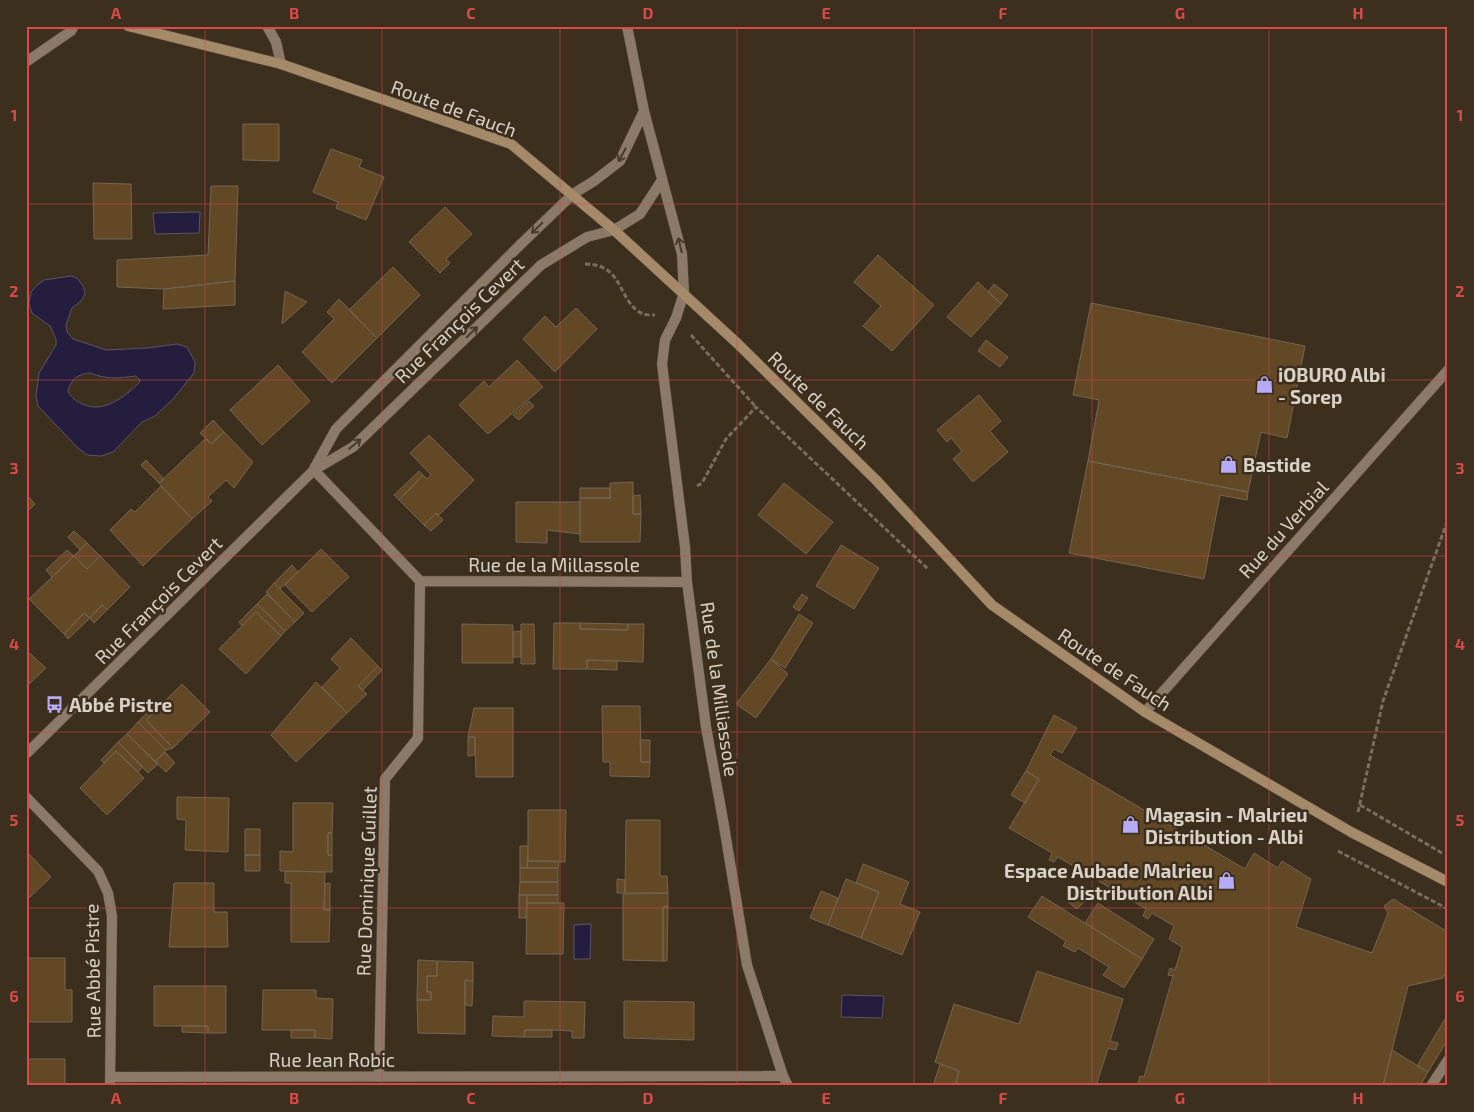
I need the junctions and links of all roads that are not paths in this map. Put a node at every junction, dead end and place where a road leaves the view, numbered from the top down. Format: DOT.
graph roads {
  1 [pos="74,26"];
  2 [pos="128,26"];
  3 [pos="267,26"];
  4 [pos="627,26"];
  5 [pos="26,62"];
  6 [pos="281,64"];
  7 [pos="644,111"];
  8 [pos="662,180"];
  9 [pos="573,194"];
  10 [pos="614,230"];
  11 [pos="684,293"];
  12 [pos="1448,370"];
  13 [pos="314,470"];
  14 [pos="420,580"];
  15 [pos="687,582"];
  16 [pos="1144,712"];
  17 [pos="26,754"];
  18 [pos="26,797"];
  19 [pos="1448,882"];
  20 [pos="1448,1060"];
  21 [pos="379,1077"];
  22 [pos="111,1081"];
  23 [pos="553,1081"];
  24 [pos="785,1081"];
  25 [pos="1431,1086"];
  1 -- 5 [label="street"];
  2 -- 6 [label="street, Route de Fauch"];
  3 -- 6 [label="street"];
  4 -- 7 [label="street"];
  6 -- 9 [label="street, Route de Fauch"];
  7 -- 8 [label="street"];
  7 -- 9 [label="street, Rue François Cevert, one-way"];
  8 -- 10 [label="street, Rue François Cevert"];
  11 -- 8 [label="street, one-way"];
  9 -- 10 [label="street, Route de Fauch"];
  9 -- 13 [label="street, Rue François Cevert, one-way"];
  10 -- 11 [label="street, Route de Fauch"];
  13 -- 10 [label="street, Rue François Cevert, one-way"];
  11 -- 15 [label="street, Rue de la Milliassole"];
  11 -- 16 [label="street, Route de Fauch"];
  12 -- 16 [label="street, Rue du Verbial"];
  13 -- 14 [label="street"];
  13 -- 17 [label="street, Rue François Cevert"];
  14 -- 15 [label="street, Rue de la Millassole"];
  14 -- 21 [label="street, Rue Dominique Guillet"];
  15 -- 24 [label="street, Rue de la Milliassole"];
  16 -- 19 [label="street, Route de Fauch"];
  18 -- 22 [label="street, Rue Abbé Pistre"];
  20 -- 25 [label="street"];
  21 -- 22 [label="street, Rue Jean Robic"];
  21 -- 23 [label="street, Rue Jean Robic"];
  23 -- 24 [label="street, Rue Jean Robic"];
}
